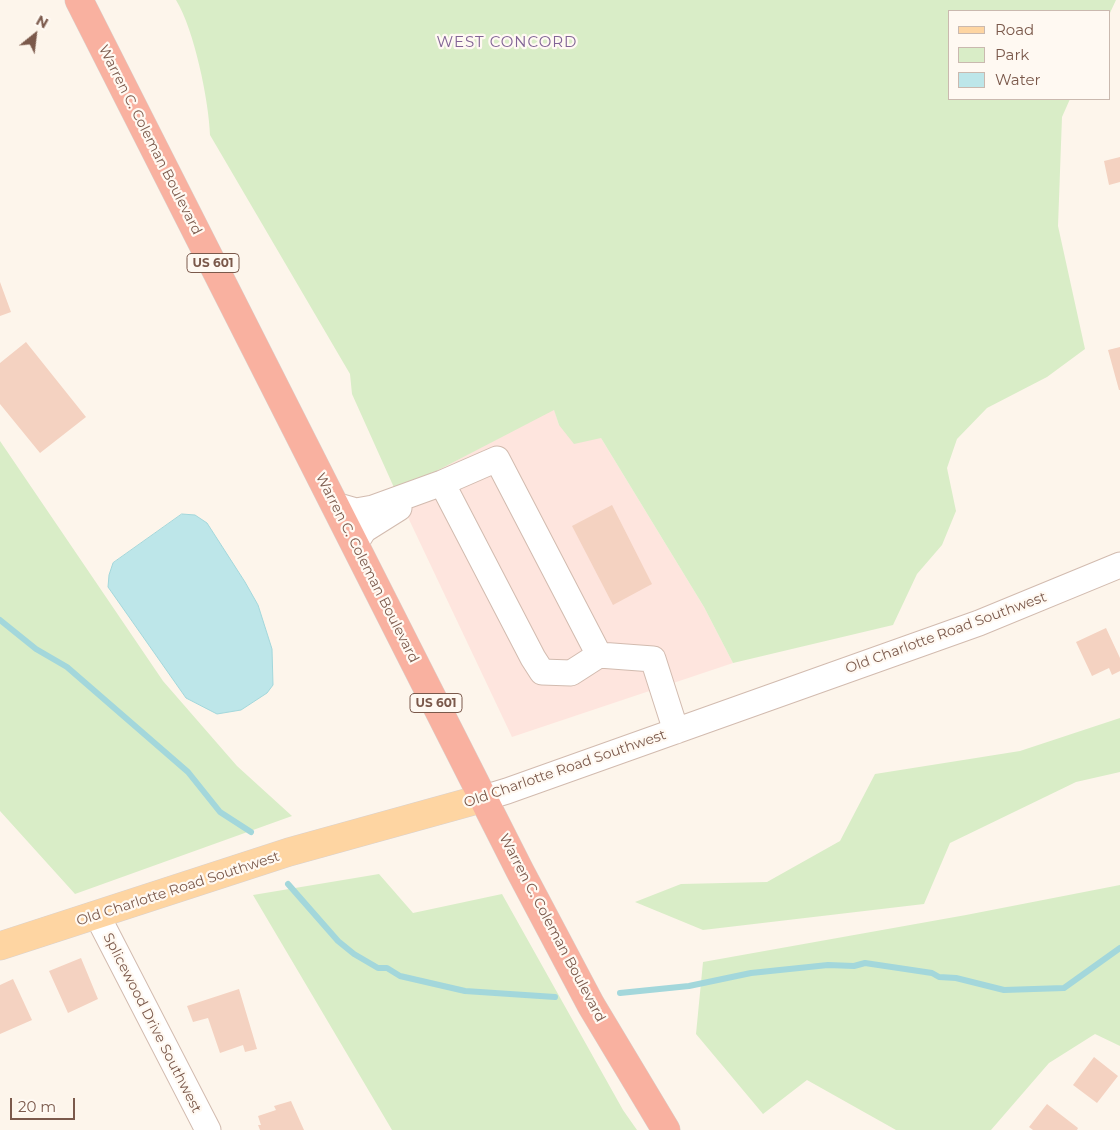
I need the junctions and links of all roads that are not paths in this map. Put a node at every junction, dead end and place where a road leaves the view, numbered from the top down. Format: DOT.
graph roads {
  1 [pos="79,0"];
  2 [pos="442,483"];
  3 [pos="335,505"];
  4 [pos="355,544"];
  5 [pos="1120,565"];
  6 [pos="599,655"];
  7 [pos="676,731"];
  8 [pos="484,798"];
  9 [pos="97,915"];
  10 [pos="0,946"];
  11 [pos="208,1130"];
  12 [pos="666,1130"];
  1 -- 3 [label="highway, Warren C. Coleman Boulevard / US 601"];
  2 -- 3 [label="street"];
  2 -- 4 [label="street"];
  2 -- 6 [label="street"];
  2 -- 6 [label="street"];
  3 -- 4 [label="highway, Warren C. Coleman Boulevard / US 601"];
  4 -- 8 [label="highway, Warren C. Coleman Boulevard / US 601"];
  5 -- 7 [label="street, Old Charlotte Road Southwest"];
  6 -- 7 [label="street"];
  7 -- 8 [label="street, Old Charlotte Road Southwest"];
  8 -- 9 [label="main road, Old Charlotte Road Southwest"];
  8 -- 12 [label="highway, Warren C. Coleman Boulevard / US 601"];
  9 -- 10 [label="main road, Old Charlotte Road Southwest"];
  9 -- 11 [label="street, Splicewood Drive Southwest"];
}
